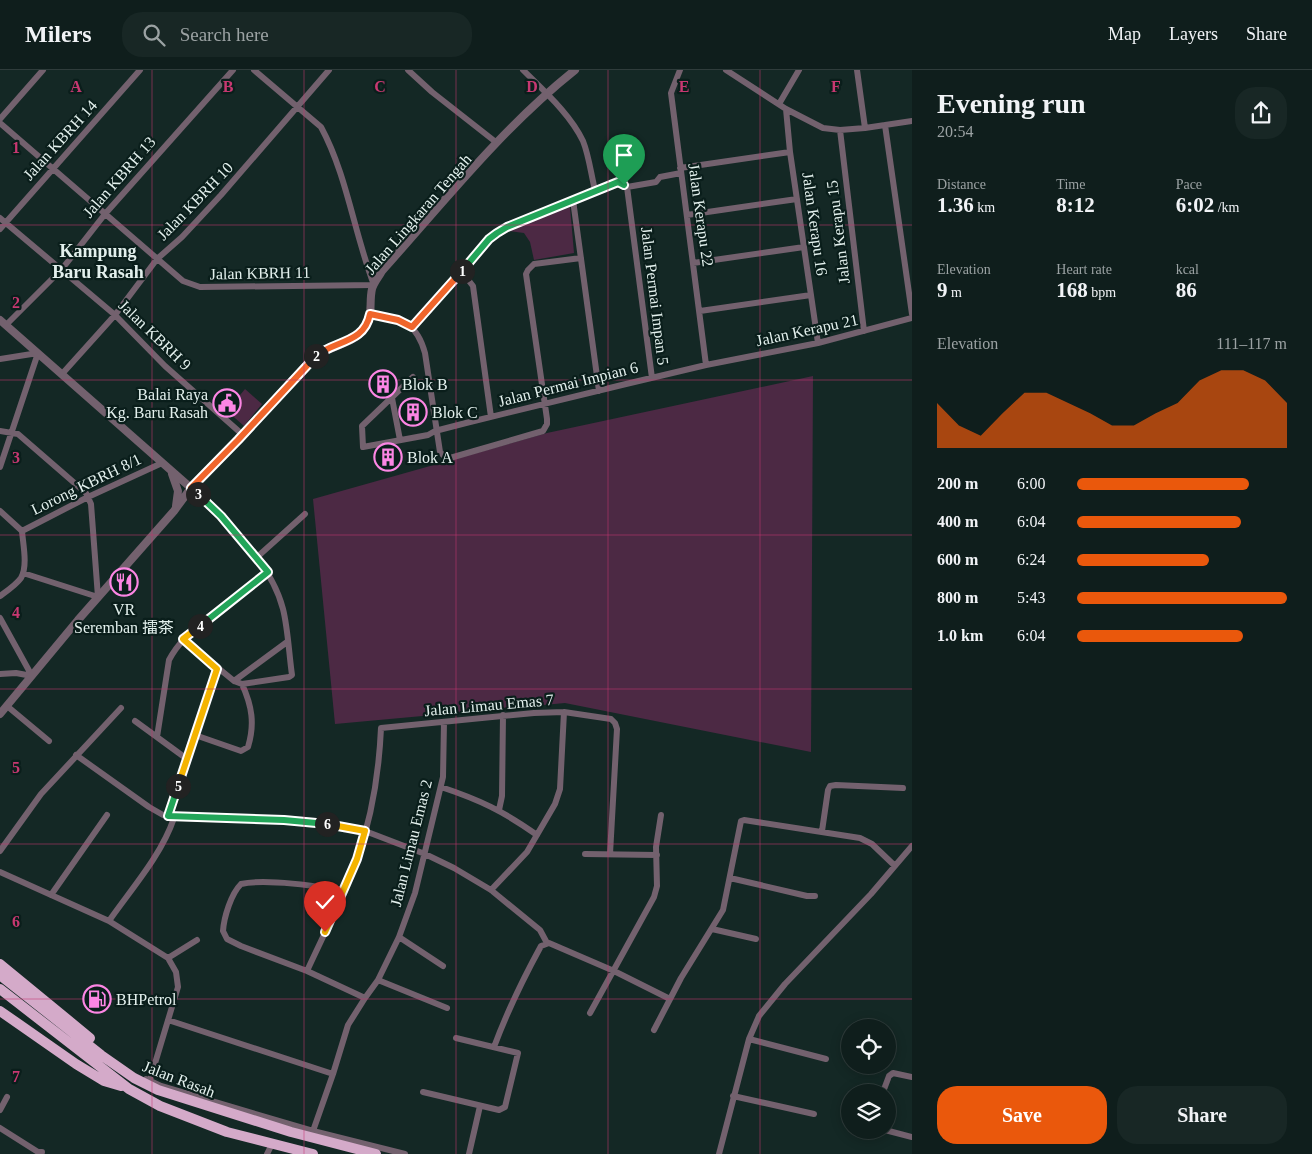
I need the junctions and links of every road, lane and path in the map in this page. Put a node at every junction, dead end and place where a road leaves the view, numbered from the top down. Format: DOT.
graph roads {
  1 [pos="43,70"];
  2 [pos="140,70"];
  3 [pos="233,70"];
  4 [pos="254,70"];
  5 [pos="329,70"];
  6 [pos="408,70"];
  7 [pos="523,70"];
  8 [pos="575,70"];
  9 [pos="680,70"];
  10 [pos="726,70"];
  11 [pos="799,70"];
  12 [pos="857,70"];
  13 [pos="547,94"];
  14 [pos="779,104"];
  15 [pos="298,107"];
  16 [pos="786,109"];
  17 [pos="0,119"];
  18 [pos="912,121"];
  19 [pos="0,123"];
  20 [pos="885,125"];
  21 [pos="865,128"];
  22 [pos="840,130"];
  23 [pos="497,143"];
  24 [pos="790,152"];
  25 [pos="52,168"];
  26 [pos="681,171"];
  27 [pos="626,187"];
  28 [pos="595,190"];
  29 [pos="797,199"];
  30 [pos="573,200"];
  31 [pos="105,214"];
  32 [pos="687,215"];
  33 [pos="3,220"];
  34 [pos="0,229"];
  35 [pos="804,247"];
  36 [pos="581,258"];
  37 [pos="157,259"];
  38 [pos="694,263"];
  39 [pos="62,269"];
  40 [pos="462,272"];
  41 [pos="374,285"];
  42 [pos="811,295"];
  43 [pos="700,312"];
  44 [pos="370,314"];
  45 [pos="912,314"];
  46 [pos="115,315"];
  47 [pos="912,318"];
  48 [pos="3,323"];
  49 [pos="412,327"];
  50 [pos="864,332"];
  51 [pos="818,343"];
  52 [pos="38,353"];
  53 [pos="0,360"];
  54 [pos="706,365"];
  55 [pos="62,374"];
  56 [pos="413,377"];
  57 [pos="652,378"];
  58 [pos="599,391"];
  59 [pos="392,398"];
  60 [pos="545,404"];
  61 [pos="491,417"];
  62 [pos="0,431"];
  63 [pos="435,431"];
  64 [pos="12,432"];
  65 [pos="243,434"];
  66 [pos="400,440"];
  67 [pos="162,463"];
  68 [pos="0,467"];
  69 [pos="171,472"];
  70 [pos="191,488"];
  71 [pos="88,497"];
  72 [pos="174,511"];
  73 [pos="0,512"];
  74 [pos="305,514"];
  75 [pos="22,531"];
  76 [pos="256,558"];
  77 [pos="23,572"];
  78 [pos="268,572"];
  79 [pos="0,596"];
  80 [pos="98,597"];
  81 [pos="0,618"];
  82 [pos="183,639"];
  83 [pos="287,642"];
  84 [pos="217,669"];
  85 [pos="0,674"];
  86 [pos="32,676"];
  87 [pos="234,681"];
  88 [pos="242,684"];
  89 [pos="7,706"];
  90 [pos="121,708"];
  91 [pos="564,712"];
  92 [pos="0,714"];
  93 [pos="503,716"];
  94 [pos="135,721"];
  95 [pos="444,722"];
  96 [pos="195,735"];
  97 [pos="157,737"];
  98 [pos="49,741"];
  99 [pos="76,755"];
  100 [pos="187,759"];
  101 [pos="441,787"];
  102 [pos="903,788"];
  103 [pos="499,810"];
  104 [pos="662,814"];
  105 [pos="107,816"];
  106 [pos="171,817"];
  107 [pos="365,831"];
  108 [pos="822,831"];
  109 [pos="537,835"];
  110 [pos="912,846"];
  111 [pos="0,851"];
  112 [pos="425,854"];
  113 [pos="585,854"];
  114 [pos="610,854"];
  115 [pos="657,855"];
  116 [pos="895,866"];
  117 [pos="0,872"];
  118 [pos="730,878"];
  119 [pos="491,890"];
  120 [pos="343,893"];
  121 [pos="51,895"];
  122 [pos="815,896"];
  123 [pos="109,921"];
  124 [pos="712,929"];
  125 [pos="399,937"];
  126 [pos="756,939"];
  127 [pos="197,940"];
  128 [pos="547,943"];
  129 [pos="168,958"];
  130 [pos="0,964"];
  131 [pos="443,966"];
  132 [pos="307,971"];
  133 [pos="614,971"];
  134 [pos="0,975"];
  135 [pos="378,980"];
  136 [pos="0,989"];
  137 [pos="364,998"];
  138 [pos="670,999"];
  139 [pos="447,1008"];
  140 [pos="0,1011"];
  141 [pos="590,1013"];
  142 [pos="168,1020"];
  143 [pos="654,1030"];
  144 [pos="456,1038"];
  145 [pos="749,1039"];
  146 [pos="494,1047"];
  147 [pos="826,1059"];
  148 [pos="129,1070"];
  149 [pos="333,1074"];
  150 [pos="912,1076"];
  151 [pos="150,1080"];
  152 [pos="886,1084"];
  153 [pos="129,1089"];
  154 [pos="158,1090"];
  155 [pos="423,1092"];
  156 [pos="733,1096"];
  157 [pos="7,1097"];
  158 [pos="480,1106"];
  159 [pos="0,1110"];
  160 [pos="814,1114"];
  161 [pos="0,1128"];
  162 [pos="313,1131"];
  163 [pos="896,1133"];
  164 [pos="912,1137"];
  165 [pos="272,1144"];
  166 [pos="42,1152"];
  167 [pos="267,1154"];
  168 [pos="313,1154"];
  169 [pos="376,1154"];
  170 [pos="405,1154"];
  171 [pos="469,1154"];
  172 [pos="719,1154"];
  1 -- 17 [label="street"];
  2 -- 25 [label="street, Jalan KBRH 14"];
  3 -- 31 [label="street, Jalan KBRH 13"];
  4 -- 15 [label="street"];
  5 -- 15 [label="street, Jalan KBRH 10"];
  6 -- 23 [label="street"];
  7 -- 13 [label="street"];
  8 -- 13 [label="street, Jalan Lingkaran Tengah"];
  9 -- 26 [label="street, Jalan Kerapu 22"];
  10 -- 14 [label="street"];
  11 -- 14 [label="street"];
  12 -- 21 [label="street"];
  13 -- 23 [label="street, Jalan Lingkaran Tengah"];
  13 -- 28 [label="street"];
  14 -- 16 [label="street"];
  15 -- 37 [label="street, Jalan KBRH 10"];
  15 -- 41 [label="street"];
  16 -- 22 [label="street"];
  16 -- 24 [label="street, Jalan Kerapu 16"];
  18 -- 20 [label="street"];
  19 -- 25 [label="street, Jalan KBRH 11"];
  20 -- 21 [label="street"];
  20 -- 45 [label="street"];
  21 -- 22 [label="street"];
  22 -- 50 [label="street, Jalan Kerapu 15"];
  23 -- 41 [label="street, Jalan Lingkaran Tengah"];
  24 -- 26 [label="street"];
  24 -- 29 [label="street, Jalan Kerapu 16"];
  25 -- 31 [label="street, Jalan KBRH 11"];
  25 -- 33 [label="street, Jalan KBRH 14"];
  26 -- 27 [label="street"];
  26 -- 32 [label="street, Jalan Kerapu 22"];
  27 -- 28 [label="street"];
  27 -- 57 [label="street, Jalan Permai Impan 5"];
  28 -- 30 [label="street"];
  29 -- 32 [label="street"];
  29 -- 35 [label="street, Jalan Kerapu 16"];
  30 -- 36 [label="street"];
  30 -- 40 [label="street"];
  31 -- 37 [label="street, Jalan KBRH 11"];
  31 -- 39 [label="street, Jalan KBRH 13"];
  32 -- 38 [label="street, Jalan Kerapu 22"];
  33 -- 34 [label="street, Jalan KBRH 14"];
  33 -- 39 [label="street, Jalan KBRH 9"];
  35 -- 38 [label="street"];
  35 -- 42 [label="street, Jalan Kerapu 16"];
  36 -- 58 [label="street"];
  36 -- 60 [label="street"];
  37 -- 41 [label="street, Jalan KBRH 11"];
  37 -- 46 [label="street, Jalan KBRH 10"];
  38 -- 43 [label="street, Jalan Kerapu 22"];
  39 -- 46 [label="street, Jalan KBRH 9"];
  39 -- 48 [label="street, Jalan KBRH 13"];
  40 -- 49 [label="street"];
  40 -- 61 [label="street"];
  41 -- 44 [label="street, Jalan Lingkaran Tengah"];
  42 -- 43 [label="street"];
  42 -- 51 [label="street, Jalan Kerapu 16"];
  43 -- 54 [label="street, Jalan Kerapu 22"];
  44 -- 49 [label="street"];
  44 -- 65 [label="street, Jalan Lingkaran Tengah"];
  46 -- 55 [label="street, Jalan KBRH 10"];
  46 -- 65 [label="street, Jalan KBRH 9"];
  47 -- 50 [label="street, Jalan Kerapu 21"];
  48 -- 52 [label="street"];
  49 -- 63 [label="street"];
  50 -- 51 [label="street, Jalan Kerapu 21"];
  51 -- 54 [label="street, Jalan Kerapu 21"];
  52 -- 53 [label="street"];
  52 -- 55 [label="street"];
  52 -- 64 [label="street"];
  54 -- 57 [label="street, Jalan Permai Impian 6"];
  55 -- 67 [label="street"];
  56 -- 59 [label="street"];
  57 -- 58 [label="street, Jalan Permai Impian 6"];
  58 -- 60 [label="street, Jalan Permai Impian 6"];
  59 -- 66 [label="street"];
  59 -- 66 [label="street, Jalan Permai Impian 6"];
  60 -- 61 [label="street, Jalan Permai Impian 6"];
  60 -- 63 [label="street"];
  61 -- 63 [label="street, Jalan Permai Impian 6"];
  62 -- 64 [label="street"];
  63 -- 66 [label="street, Jalan Permai Impian 6"];
  64 -- 68 [label="street"];
  64 -- 71 [label="street"];
  65 -- 70 [label="street, Jalan Lingkaran Tengah"];
  67 -- 69 [label="street"];
  67 -- 71 [label="street, Lorong KBRH 8/1"];
  69 -- 70 [label="street"];
  69 -- 72 [label="street"];
  70 -- 72 [label="street, Jalan Lingkaran Tengah"];
  70 -- 76 [label="street"];
  71 -- 75 [label="street, Lorong KBRH 8/1"];
  71 -- 80 [label="street"];
  72 -- 80 [label="street, Jalan Lingkaran Tengah"];
  73 -- 75 [label="street"];
  74 -- 76 [label="street"];
  75 -- 77 [label="street"];
  76 -- 78 [label="street"];
  77 -- 79 [label="street"];
  77 -- 80 [label="street"];
  78 -- 82 [label="street"];
  78 -- 83 [label="street"];
  80 -- 86 [label="street, Jalan Lingkaran Tengah"];
  81 -- 86 [label="street"];
  82 -- 84 [label="street"];
  82 -- 97 [label="street"];
  83 -- 87 [label="street"];
  83 -- 88 [label="street"];
  84 -- 87 [label="street"];
  84 -- 96 [label="street"];
  85 -- 86 [label="street"];
  86 -- 89 [label="street, Jalan Lingkaran Tengah"];
  87 -- 88 [label="street"];
  88 -- 96 [label="street"];
  89 -- 92 [label="street, Jalan Lingkaran Tengah"];
  89 -- 98 [label="street"];
  90 -- 99 [label="street"];
  91 -- 93 [label="street, Jalan Limau Emas 7"];
  91 -- 109 [label="street"];
  91 -- 114 [label="street, Jalan Limau Emas 7"];
  93 -- 95 [label="street, Jalan Limau Emas 7"];
  93 -- 103 [label="street"];
  94 -- 97 [label="street"];
  95 -- 101 [label="street, Jalan Limau Emas 2"];
  95 -- 107 [label="street, Jalan Limau Emas 7"];
  96 -- 100 [label="street"];
  97 -- 100 [label="street"];
  99 -- 106 [label="street"];
  99 -- 111 [label="street"];
  100 -- 106 [label="street"];
  101 -- 103 [label="street"];
  101 -- 112 [label="street, Jalan Limau Emas 2"];
  102 -- 108 [label="street"];
  103 -- 109 [label="street"];
  104 -- 115 [label="street"];
  105 -- 121 [label="street"];
  106 -- 107 [label="street"];
  106 -- 123 [label="street"];
  107 -- 112 [label="street"];
  107 -- 120 [label="street"];
  108 -- 116 [label="street"];
  108 -- 118 [label="street"];
  109 -- 119 [label="street"];
  110 -- 116 [label="street"];
  112 -- 119 [label="street"];
  112 -- 125 [label="street, Jalan Limau Emas 2"];
  113 -- 114 [label="street"];
  114 -- 115 [label="street"];
  115 -- 133 [label="street"];
  116 -- 145 [label="street"];
  117 -- 121 [label="street"];
  118 -- 122 [label="street"];
  118 -- 124 [label="street"];
  119 -- 128 [label="street"];
  120 -- 132 [label="street"];
  120 -- 132 [label="street"];
  121 -- 123 [label="street"];
  123 -- 129 [label="street"];
  124 -- 126 [label="street"];
  124 -- 138 [label="street"];
  125 -- 131 [label="street"];
  125 -- 135 [label="street, Jalan Limau Emas 2"];
  127 -- 129 [label="street"];
  128 -- 133 [label="street"];
  128 -- 146 [label="street"];
  129 -- 142 [label="street"];
  130 -- 148 [label="highway"];
  132 -- 137 [label="street"];
  133 -- 138 [label="street"];
  133 -- 141 [label="street"];
  134 -- 154 [label="highway, Jalan Rasah"];
  135 -- 137 [label="street, Jalan Limau Emas 2"];
  135 -- 139 [label="street"];
  136 -- 153 [label="highway, Jalan Rasah"];
  137 -- 149 [label="street, Jalan Limau Emas 2"];
  138 -- 143 [label="street"];
  140 -- 153 [label="highway"];
  142 -- 149 [label="street"];
  142 -- 151 [label="street"];
  144 -- 146 [label="street"];
  145 -- 147 [label="street"];
  145 -- 156 [label="street"];
  146 -- 158 [label="street"];
  148 -- 151 [label="street"];
  148 -- 154 [label="highway"];
  149 -- 162 [label="street, Jalan Limau Emas 2"];
  150 -- 152 [label="street"];
  151 -- 162 [label="street"];
  153 -- 165 [label="highway, Jalan Rasah"];
  154 -- 169 [label="highway, Jalan Rasah"];
  155 -- 158 [label="street"];
  156 -- 160 [label="street"];
  156 -- 172 [label="street"];
  157 -- 159 [label="street"];
  158 -- 171 [label="street"];
  161 -- 166 [label="street"];
  162 -- 170 [label="street"];
  163 -- 164 [label="street"];
  165 -- 167 [label="street"];
  165 -- 168 [label="highway, Jalan Rasah"];
}
